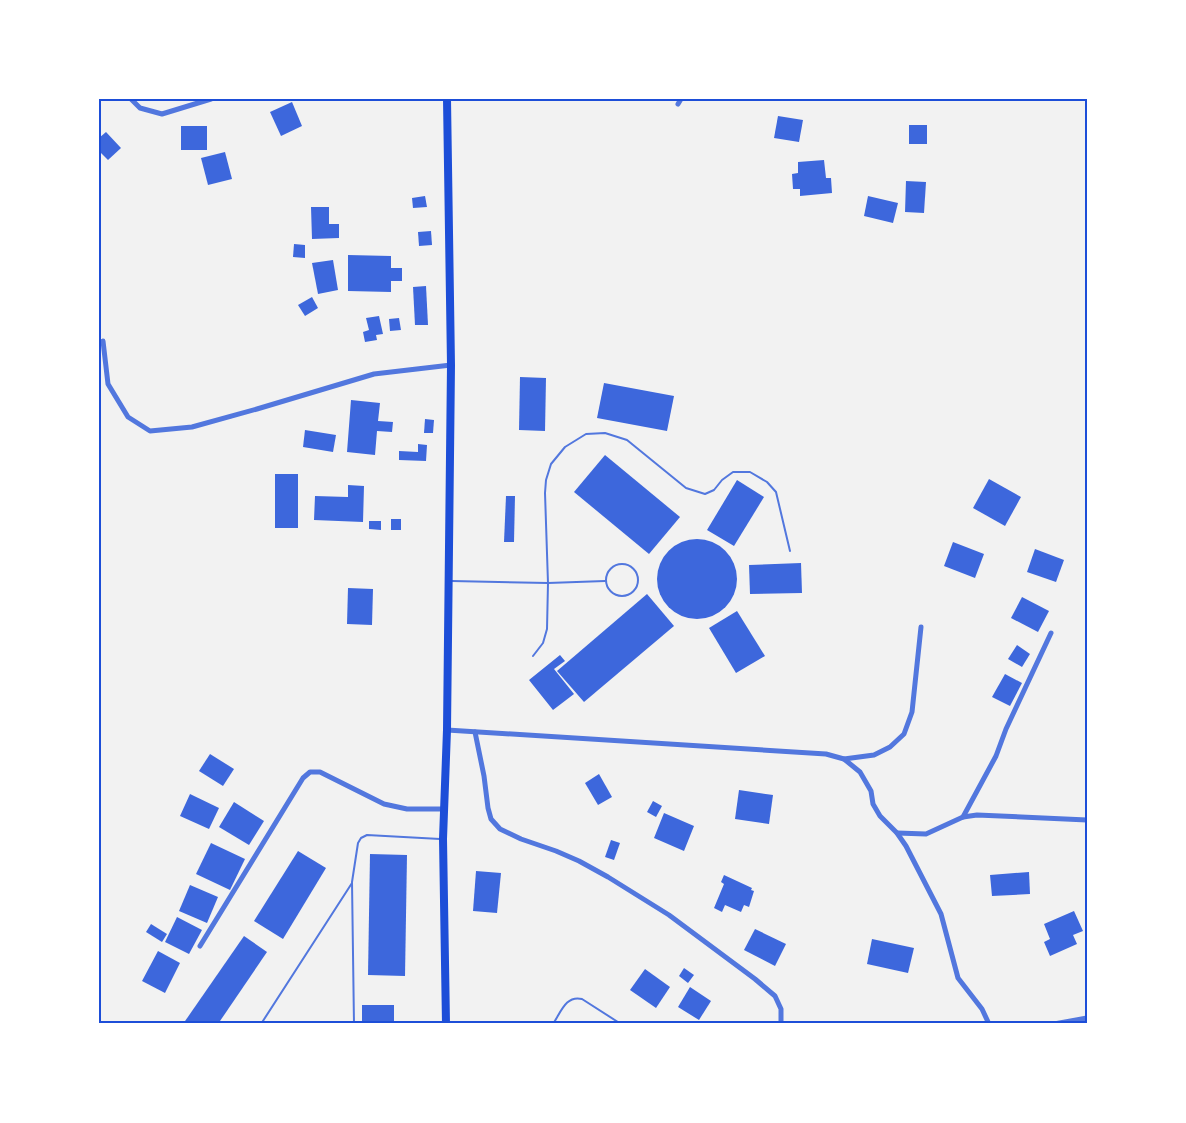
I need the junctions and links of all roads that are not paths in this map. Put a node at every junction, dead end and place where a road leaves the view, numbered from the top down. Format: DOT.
graph roads {
  1 [pos="131,99"];
  2 [pos="211,99"];
  3 [pos="447,99"];
  4 [pos="103,341"];
  5 [pos="451,365"];
  6 [pos="790,551"];
  7 [pos="448,581"];
  8 [pos="605,581"];
  9 [pos="548,583"];
  10 [pos="921,627"];
  11 [pos="1051,633"];
  12 [pos="533,656"];
  13 [pos="447,730"];
  14 [pos="475,732"];
  15 [pos="844,759"];
  16 [pos="444,809"];
  17 [pos="963,818"];
  18 [pos="1087,820"];
  19 [pos="897,833"];
  20 [pos="443,839"];
  21 [pos="352,882"];
  22 [pos="200,946"];
  23 [pos="1087,1018"];
  24 [pos="261,1024"];
  25 [pos="354,1024"];
  26 [pos="446,1024"];
  27 [pos="553,1024"];
  28 [pos="621,1024"];
  29 [pos="781,1024"];
  30 [pos="989,1024"];
  31 [pos="1054,1024"];
  1 -- 2 [label="street"];
  3 -- 5 [label="main road"];
  4 -- 5 [label="street"];
  5 -- 7 [label="main road"];
  6 -- 9 [label="lane"];
  7 -- 9 [label="lane"];
  7 -- 13 [label="main road"];
  8 -- 8 [label="lane"];
  8 -- 9 [label="lane"];
  9 -- 12 [label="lane"];
  10 -- 15 [label="street"];
  11 -- 17 [label="street"];
  13 -- 14 [label="street"];
  13 -- 16 [label="main road"];
  14 -- 15 [label="street"];
  14 -- 29 [label="street"];
  15 -- 19 [label="street"];
  16 -- 20 [label="main road"];
  16 -- 22 [label="street"];
  17 -- 18 [label="street"];
  17 -- 19 [label="street"];
  19 -- 30 [label="street"];
  20 -- 21 [label="lane"];
  20 -- 26 [label="main road"];
  21 -- 24 [label="lane"];
  21 -- 25 [label="lane"];
  23 -- 31 [label="street"];
  27 -- 28 [label="lane"];
}
